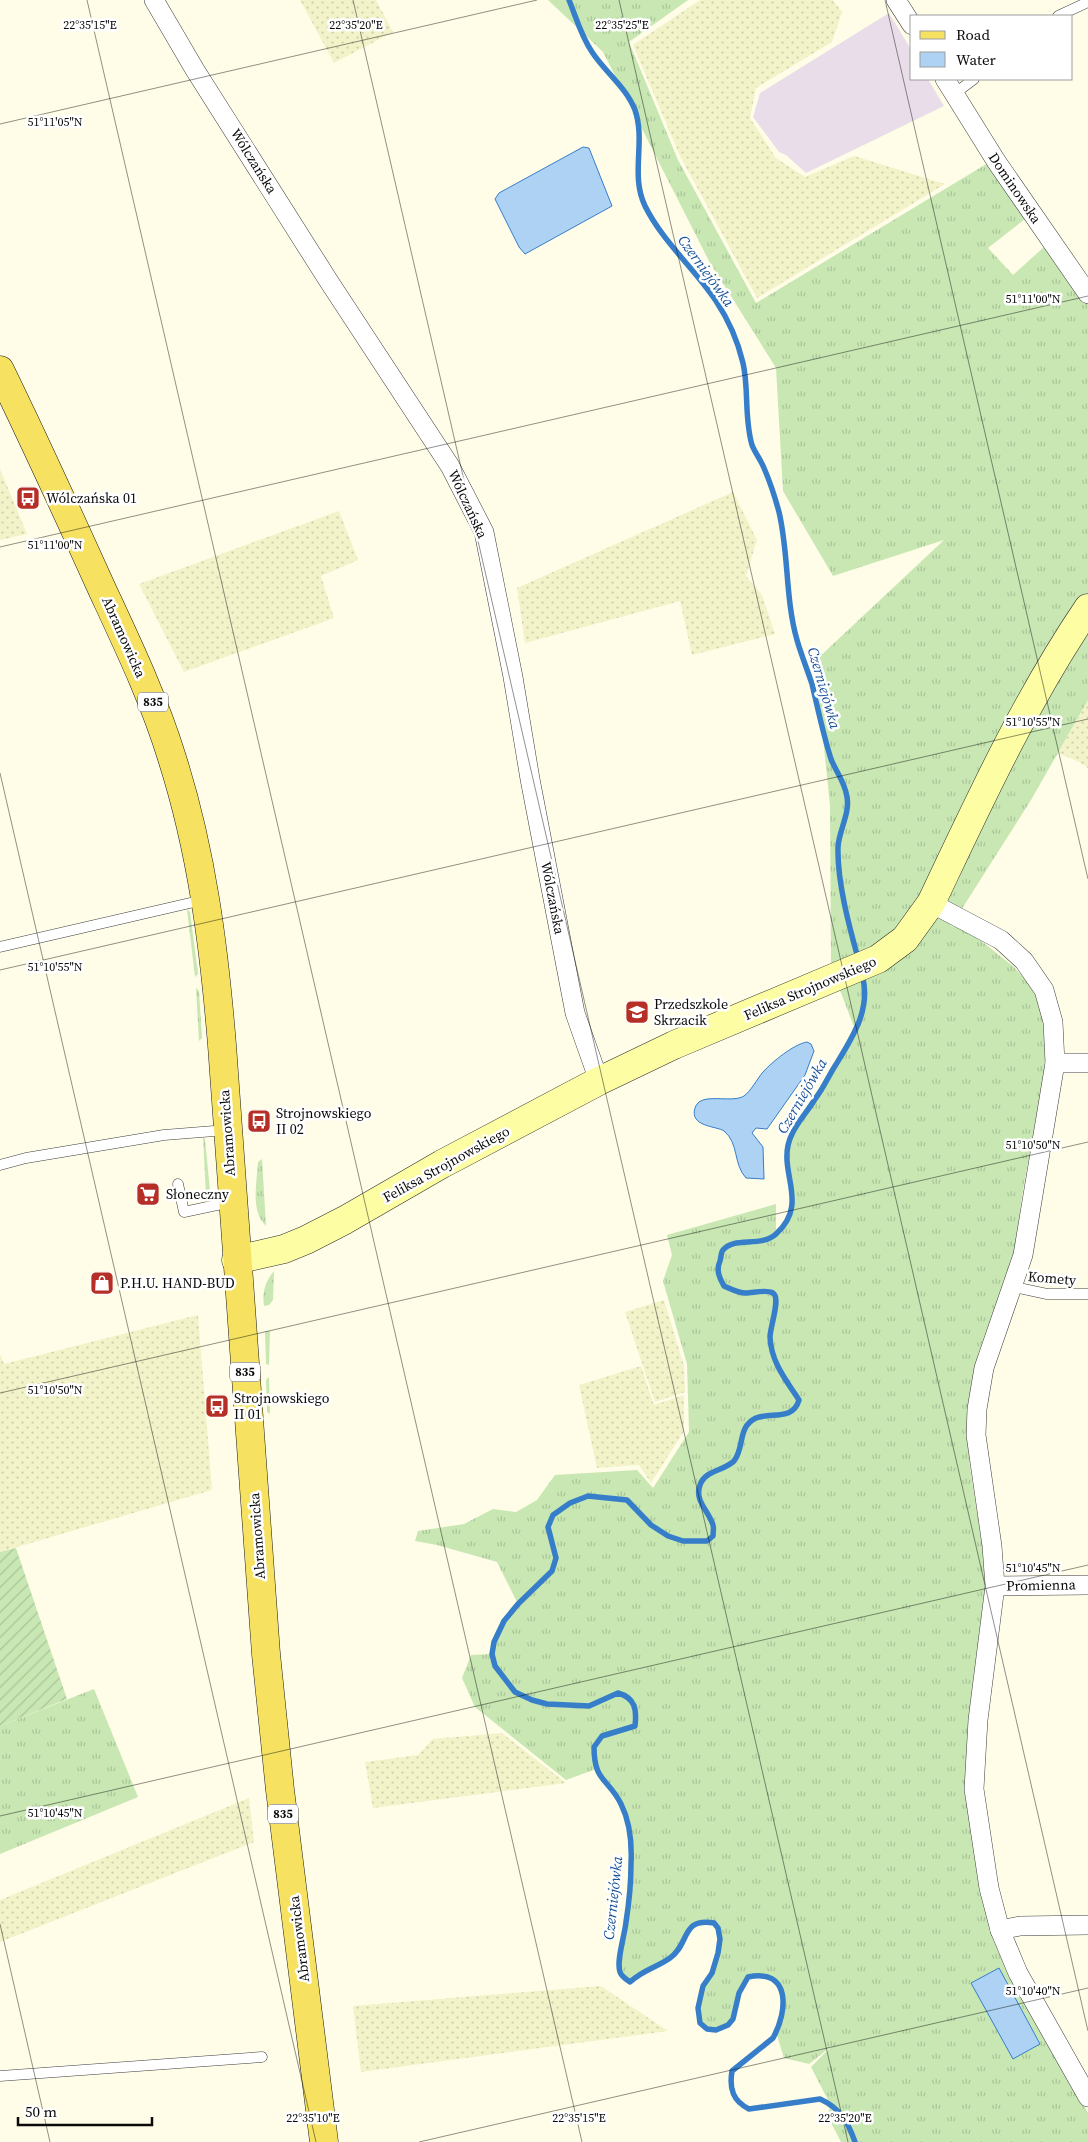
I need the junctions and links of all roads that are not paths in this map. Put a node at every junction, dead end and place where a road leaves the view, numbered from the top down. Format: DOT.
graph roads {
  1 [pos="154,0"];
  2 [pos="896,0"];
  3 [pos="1088,2"];
  4 [pos="1060,15"];
  5 [pos="910,22"];
  6 [pos="971,80"];
  7 [pos="950,86"];
  8 [pos="1088,294"];
  9 [pos="0,370"];
  10 [pos="1088,608"];
  11 [pos="206,899"];
  12 [pos="931,903"];
  13 [pos="0,947"];
  14 [pos="1055,1063"];
  15 [pos="1088,1063"];
  16 [pos="599,1081"];
  17 [pos="227,1130"];
  18 [pos="0,1166"];
  19 [pos="178,1184"];
  20 [pos="232,1202"];
  21 [pos="236,1260"];
  22 [pos="1014,1287"];
  23 [pos="1088,1294"];
  24 [pos="1088,1585"];
  25 [pos="995,1586"];
  26 [pos="1088,1925"];
  27 [pos="1000,1930"];
  28 [pos="262,2057"];
  29 [pos="0,2076"];
  30 [pos="1088,2097"];
  31 [pos="324,2142"];
  1 -- 16 [label="street, Wólczańska"];
  2 -- 5 [label="street"];
  3 -- 4 [label="lane"];
  6 -- 7 [label="lane"];
  7 -- 8 [label="street, Dominowska"];
  9 -- 11 [label="main road, Abramowicka / 835"];
  10 -- 12 [label="street, Feliksa Strojnowskiego"];
  11 -- 13 [label="lane"];
  11 -- 17 [label="main road, Abramowicka / 835"];
  12 -- 14 [label="street"];
  12 -- 16 [label="street, Feliksa Strojnowskiego"];
  14 -- 15 [label="street"];
  14 -- 22 [label="street"];
  16 -- 21 [label="street, Feliksa Strojnowskiego"];
  17 -- 18 [label="lane"];
  17 -- 20 [label="main road, Abramowicka / 835"];
  19 -- 20 [label="lane"];
  20 -- 21 [label="main road, Abramowicka / 835"];
  21 -- 31 [label="main road, Abramowicka / 835"];
  22 -- 23 [label="lane, Komety"];
  22 -- 25 [label="street"];
  24 -- 25 [label="street, Promienna"];
  25 -- 27 [label="street"];
  26 -- 27 [label="street"];
  27 -- 30 [label="street"];
  28 -- 29 [label="lane"];
}
